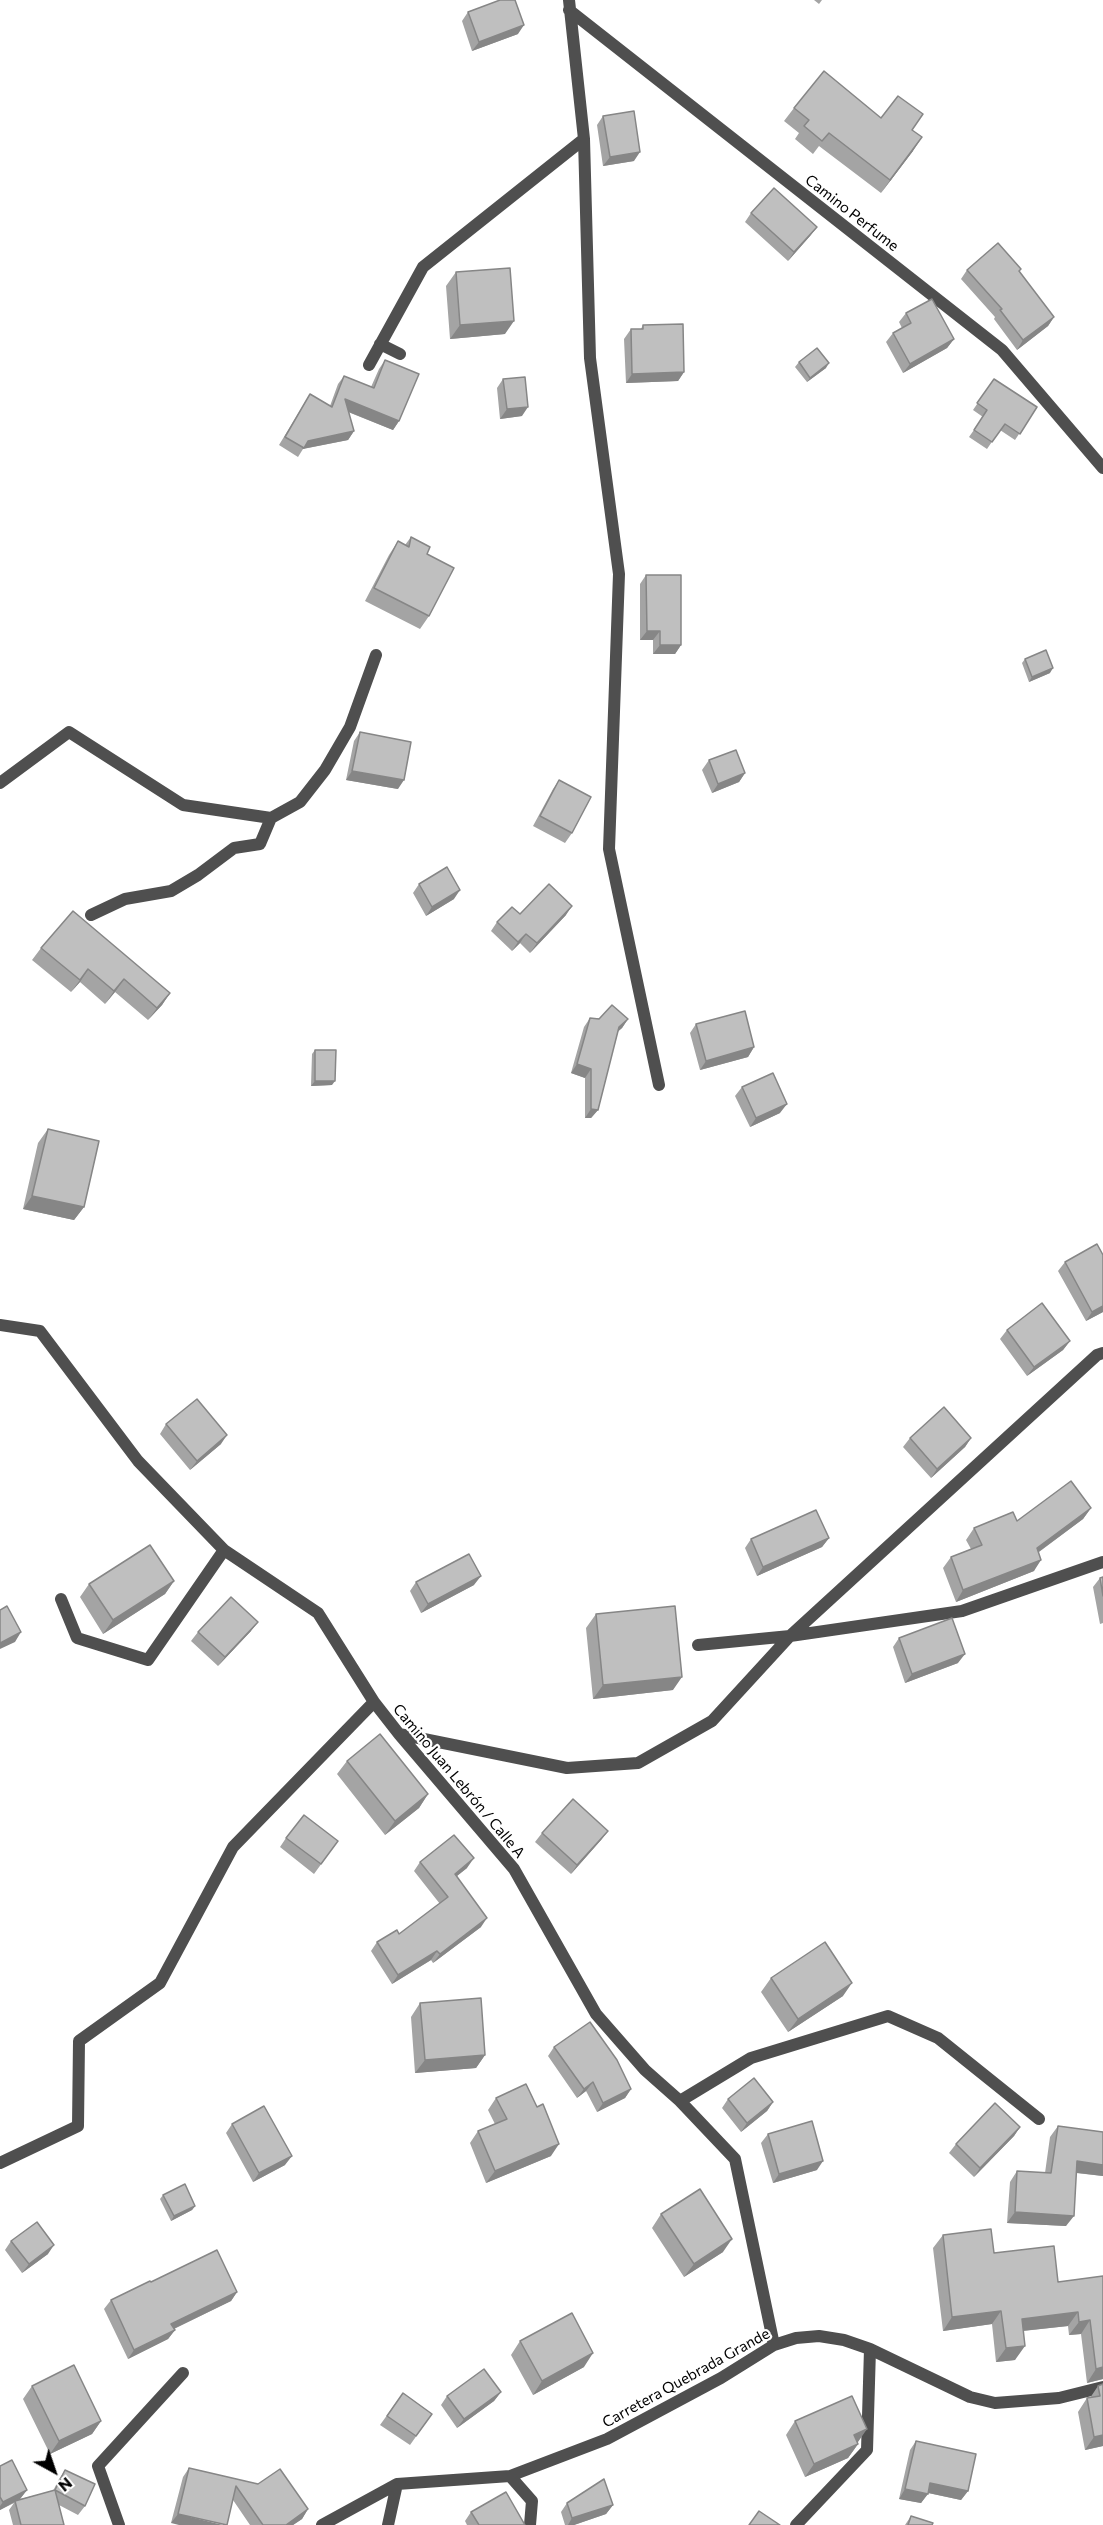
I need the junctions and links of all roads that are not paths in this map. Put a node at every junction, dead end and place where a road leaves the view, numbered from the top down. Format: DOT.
graph roads {
  1 [pos="569,5"];
  2 [pos="584,139"];
  3 [pos="380,344"];
  4 [pos="400,354"];
  5 [pos="369,365"];
  6 [pos="1103,468"];
  7 [pos="376,655"];
  8 [pos="0,783"];
  9 [pos="271,818"];
  10 [pos="91,915"];
  11 [pos="658,1084"];
  12 [pos="0,1325"];
  13 [pos="1103,1353"];
  14 [pos="224,1550"];
  15 [pos="1103,1562"];
  16 [pos="61,1599"];
  17 [pos="790,1636"];
  18 [pos="698,1645"];
  19 [pos="374,1702"];
  20 [pos="399,1734"];
  21 [pos="680,2101"];
  22 [pos="1039,2120"];
  23 [pos="0,2163"];
  24 [pos="774,2345"];
  25 [pos="870,2349"];
  26 [pos="183,2373"];
  27 [pos="1103,2387"];
  28 [pos="510,2476"];
  29 [pos="397,2484"];
  30 [pos="119,2525"];
  31 [pos="322,2525"];
  32 [pos="388,2525"];
  33 [pos="530,2525"];
  34 [pos="796,2525"];
  1 -- 2 [label="street"];
  1 -- 6 [label="street, Camino Perfume"];
  2 -- 3 [label="street"];
  2 -- 11 [label="street"];
  3 -- 4 [label="street"];
  3 -- 5 [label="street"];
  7 -- 9 [label="street"];
  8 -- 9 [label="street"];
  9 -- 10 [label="street"];
  12 -- 14 [label="street, Camino Juan Lebrón / Calle A"];
  13 -- 17 [label="street"];
  14 -- 16 [label="street"];
  14 -- 19 [label="street, Camino Juan Lebrón / Calle A"];
  15 -- 17 [label="street"];
  17 -- 18 [label="street"];
  17 -- 20 [label="street"];
  19 -- 20 [label="street, Camino Juan Lebrón / Calle A"];
  19 -- 23 [label="street"];
  20 -- 21 [label="street, Camino Juan Lebrón / Calle A"];
  21 -- 22 [label="street"];
  21 -- 24 [label="street, Camino Juan Lebrón / Calle A"];
  24 -- 25 [label="street, Carretera Quebrada Grande"];
  24 -- 28 [label="street, Carretera Quebrada Grande"];
  25 -- 27 [label="street, Carretera Quebrada Grande"];
  25 -- 34 [label="street"];
  26 -- 30 [label="street"];
  28 -- 29 [label="street, Carretera Quebrada Grande"];
  28 -- 33 [label="street"];
  29 -- 31 [label="street, Carretera Quebrada Grande"];
  29 -- 32 [label="street"];
}
